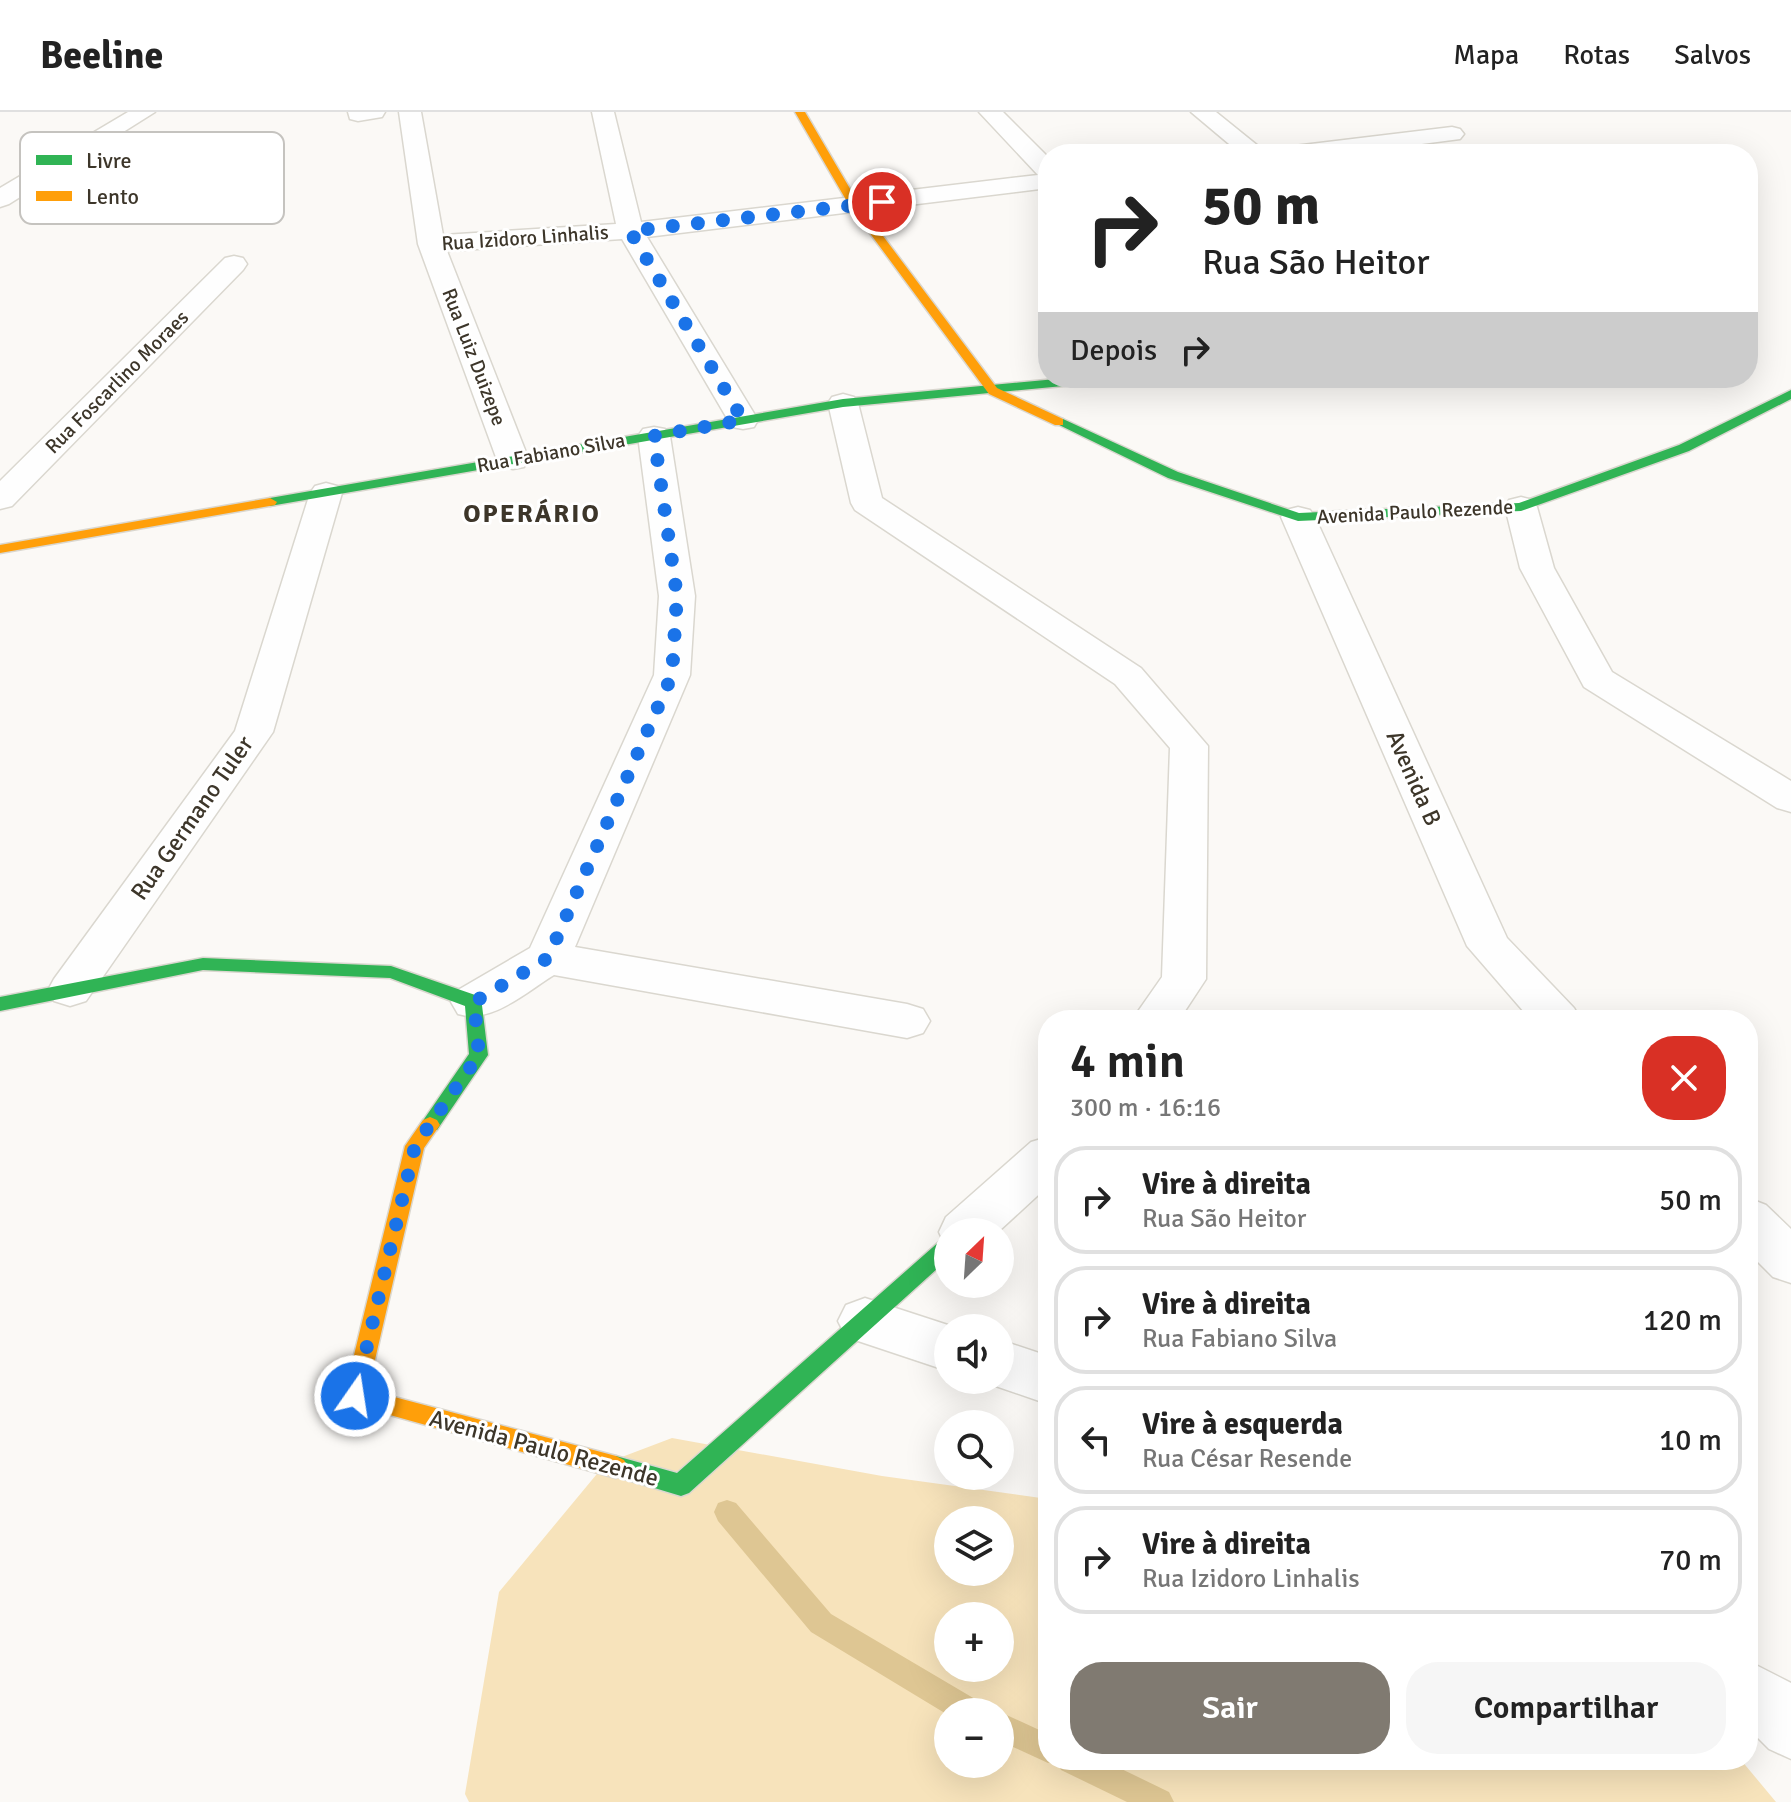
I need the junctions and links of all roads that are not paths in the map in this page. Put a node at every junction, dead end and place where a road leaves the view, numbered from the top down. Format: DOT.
graph roads {
  1 [pos="144,112"];
  2 [pos="410,112"];
  3 [pos="603,112"];
  4 [pos="800,112"];
  5 [pos="990,112"];
  6 [pos="1202,112"];
  7 [pos="1419,112"];
  8 [pos="111,132"];
  9 [pos="1243,144"];
  10 [pos="1369,144"];
  11 [pos="1038,161"];
  12 [pos="1038,182"];
  13 [pos="20,187"];
  14 [pos="0,199"];
  15 [pos="854,205"];
  16 [pos="630,231"];
  17 [pos="431,244"];
  18 [pos="234,264"];
  19 [pos="1038,386"];
  20 [pos="993,391"];
  21 [pos="1791,394"];
  22 [pos="843,403"];
  23 [pos="743,420"];
  24 [pos="654,436"];
  25 [pos="513,460"];
  26 [pos="326,493"];
  27 [pos="0,499"];
  28 [pos="1521,507"];
  29 [pos="1298,517"];
  30 [pos="0,549"];
  31 [pos="1791,799"];
  32 [pos="548,958"];
  33 [pos="70,990"];
  34 [pos="474,1002"];
  35 [pos="0,1004"];
  36 [pos="1162,1010"];
  37 [pos="1549,1010"];
  38 [pos="907,1021"];
  39 [pos="1038,1165"];
  40 [pos="979,1218"];
  41 [pos="1758,1229"];
  42 [pos="934,1259"];
  43 [pos="1791,1262"];
  44 [pos="865,1321"];
  45 [pos="934,1343"];
  46 [pos="1014,1369"];
  47 [pos="1038,1377"];
  48 [pos="1758,1698"];
  49 [pos="1791,1727"];
  1 -- 8 [label="street"];
  2 -- 17 [label="street, Rua Luiz Duizepe"];
  3 -- 16 [label="street"];
  4 -- 15 [label="street"];
  5 -- 11 [label="street"];
  6 -- 9 [label="street"];
  7 -- 10 [label="street"];
  12 -- 15 [label="street, Rua Izidoro Linhalis"];
  13 -- 14 [label="street"];
  15 -- 16 [label="street, Rua Izidoro Linhalis"];
  15 -- 20 [label="street"];
  16 -- 17 [label="street, Rua Izidoro Linhalis"];
  16 -- 23 [label="street"];
  17 -- 25 [label="street, Rua Luiz Duizepe"];
  18 -- 27 [label="street, Rua Foscarlino Moraes"];
  19 -- 20 [label="street, Rua Fabiano Silva"];
  20 -- 22 [label="street, Rua Fabiano Silva"];
  20 -- 29 [label="street, Avenida Paulo Rezende"];
  21 -- 28 [label="street, Avenida Paulo Rezende"];
  22 -- 23 [label="street, Rua Fabiano Silva"];
  22 -- 36 [label="street"];
  23 -- 24 [label="street, Rua Fabiano Silva"];
  24 -- 25 [label="street, Rua Fabiano Silva"];
  24 -- 32 [label="street"];
  25 -- 26 [label="street, Rua Fabiano Silva"];
  26 -- 30 [label="street, Rua Fabiano Silva"];
  26 -- 33 [label="street, Rua Germano Tuler"];
  28 -- 29 [label="street, Avenida Paulo Rezende"];
  28 -- 31 [label="street"];
  29 -- 37 [label="street, Avenida B"];
  32 -- 34 [label="street"];
  32 -- 38 [label="street"];
  33 -- 34 [label="street"];
  33 -- 35 [label="street"];
  34 -- 44 [label="street, Avenida Paulo Rezende"];
  39 -- 40 [label="street"];
  41 -- 43 [label="street"];
  42 -- 44 [label="street, Avenida Paulo Rezende"];
  44 -- 45 [label="street"];
  46 -- 47 [label="street"];
  48 -- 49 [label="street"];
}
